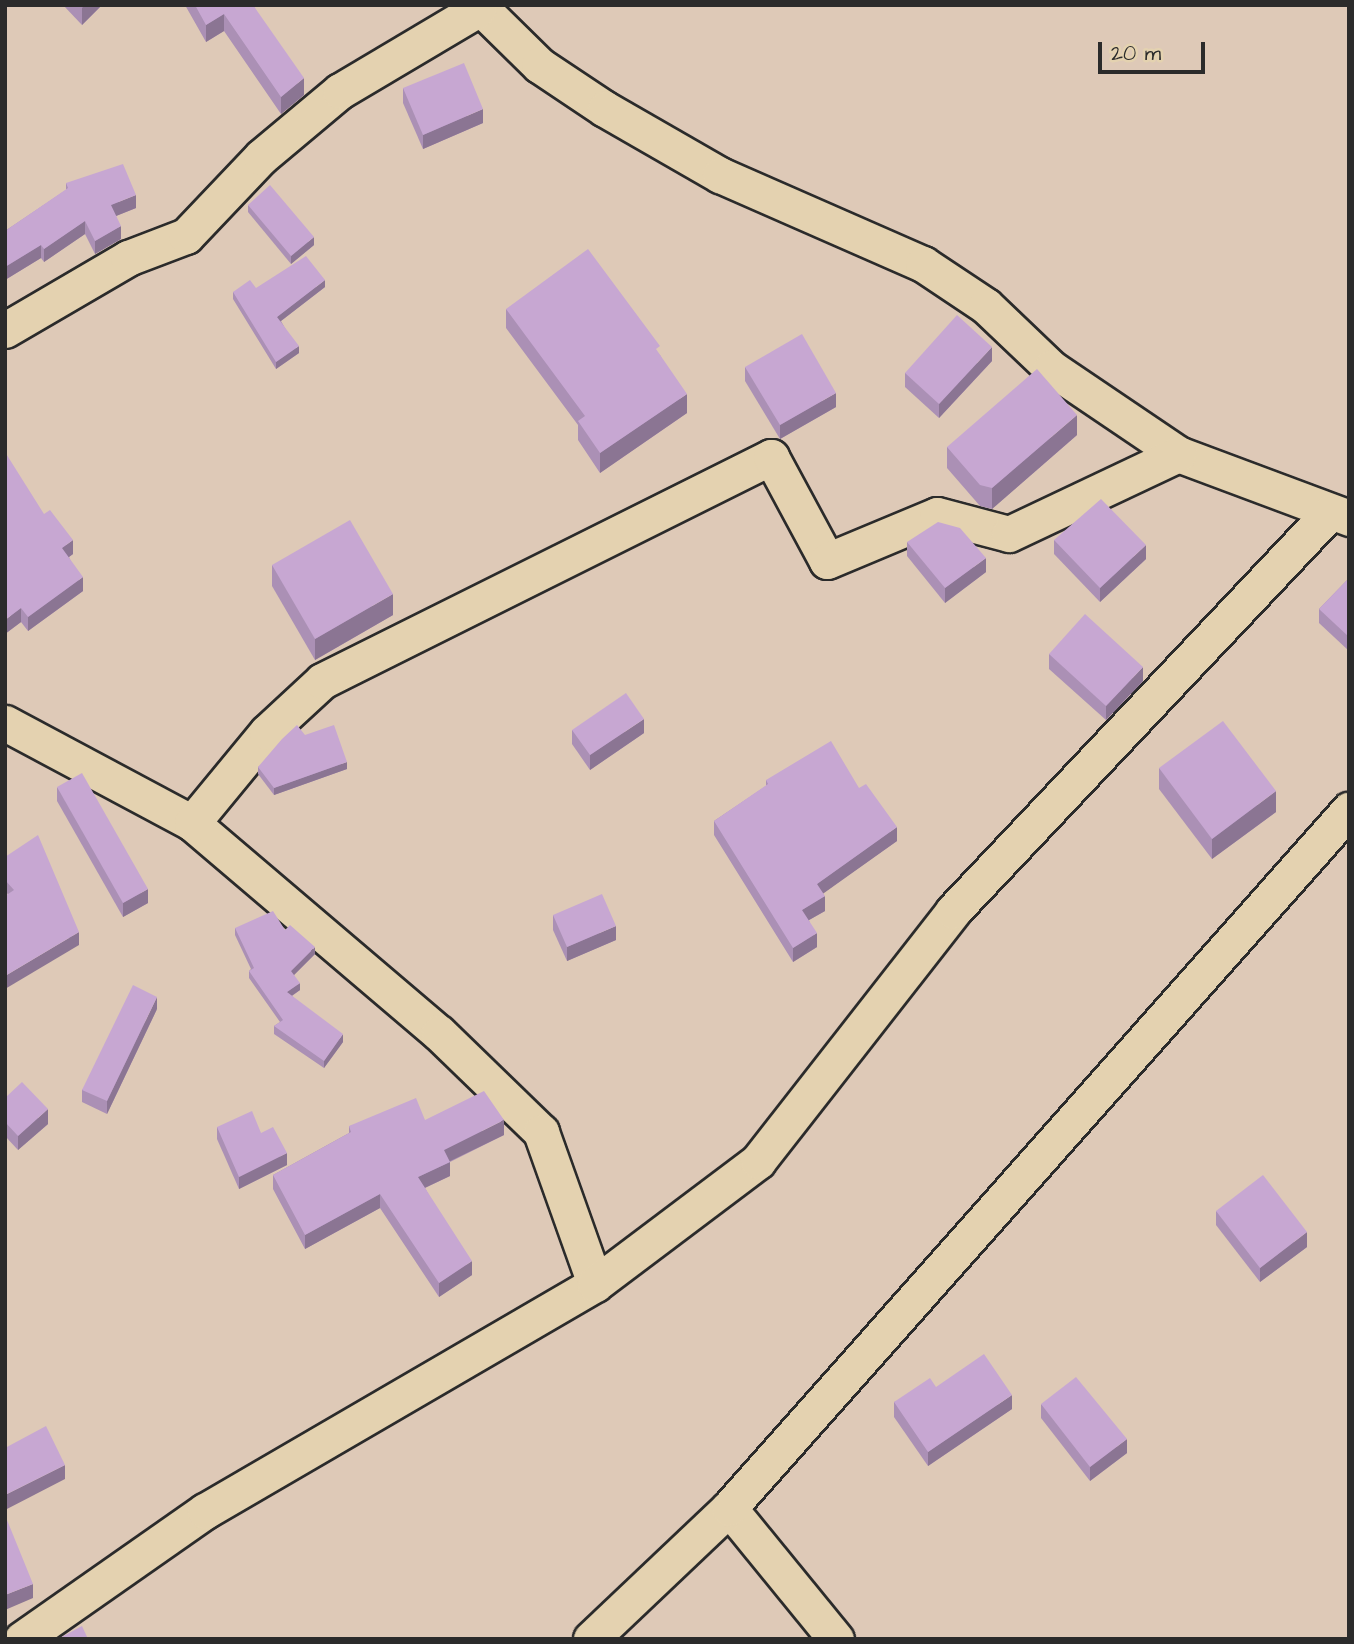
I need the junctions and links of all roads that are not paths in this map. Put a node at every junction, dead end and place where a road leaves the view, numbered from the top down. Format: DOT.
graph roads {
  1 [pos="478,7"];
  2 [pos="5,330"];
  3 [pos="1178,454"];
  4 [pos="1339,516"];
  5 [pos="5,723"];
  6 [pos="1349,810"];
  7 [pos="192,824"];
  8 [pos="595,1284"];
  9 [pos="729,1508"];
  10 [pos="22,1639"];
  11 [pos="591,1639"];
  12 [pos="836,1639"];
  1 -- 2 [label="street"];
  1 -- 3 [label="street"];
  3 -- 4 [label="street"];
  3 -- 7 [label="street"];
  4 -- 8 [label="street"];
  5 -- 7 [label="street"];
  6 -- 9 [label="street"];
  7 -- 8 [label="street"];
  8 -- 10 [label="street"];
  9 -- 11 [label="street"];
  9 -- 12 [label="street"];
}
